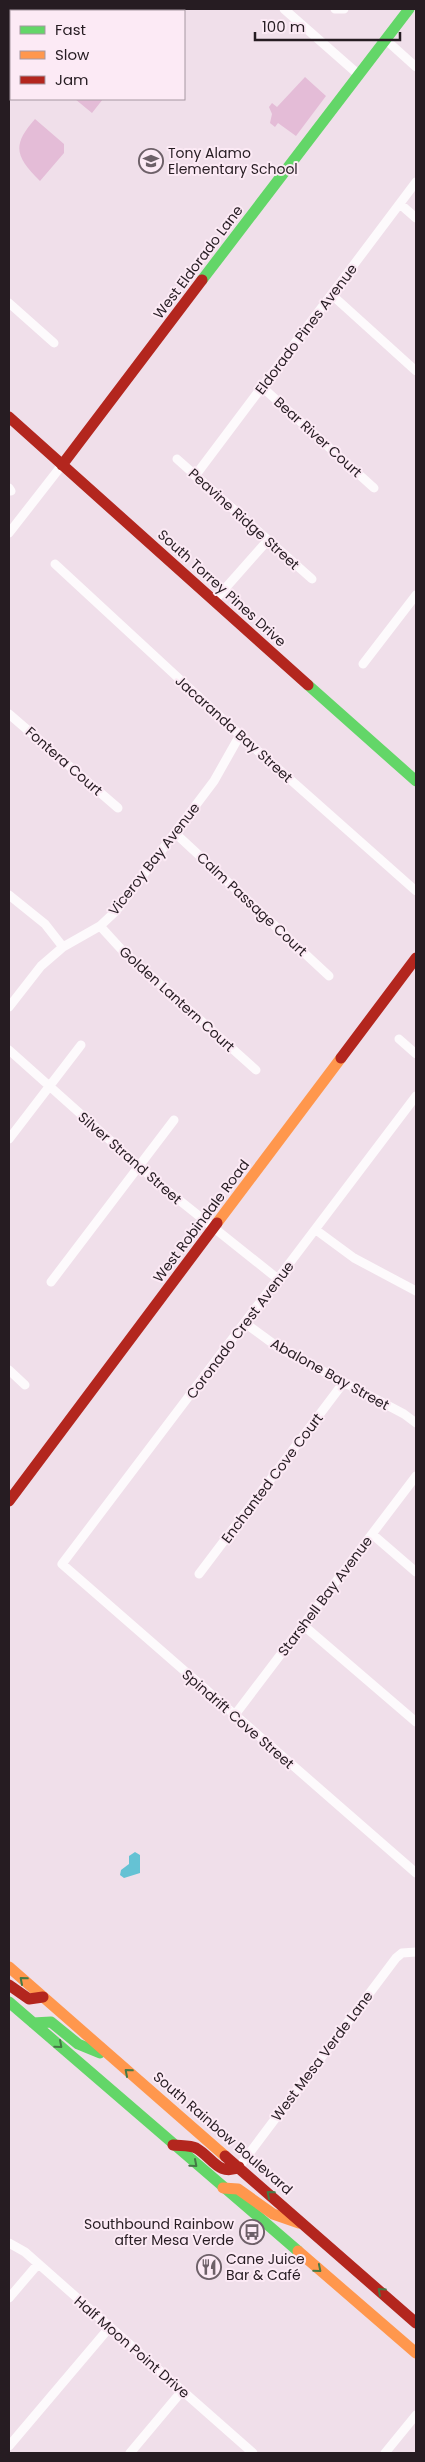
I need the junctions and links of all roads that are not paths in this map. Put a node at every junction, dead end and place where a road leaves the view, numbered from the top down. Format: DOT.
graph roads {
  1 [pos="284,9"];
  2 [pos="409,9"];
  3 [pos="386,40"];
  4 [pos="416,67"];
  5 [pos="359,75"];
  6 [pos="416,182"];
  7 [pos="400,204"];
  8 [pos="416,218"];
  9 [pos="332,295"];
  10 [pos="9,303"];
  11 [pos="54,343"];
  12 [pos="416,371"];
  13 [pos="262,386"];
  14 [pos="9,417"];
  15 [pos="177,459"];
  16 [pos="62,465"];
  17 [pos="195,476"];
  18 [pos="374,488"];
  19 [pos="9,533"];
  20 [pos="268,540"];
  21 [pos="55,564"];
  22 [pos="312,578"];
  23 [pos="416,595"];
  24 [pos="214,601"];
  25 [pos="363,664"];
  26 [pos="9,714"];
  27 [pos="240,735"];
  28 [pos="416,782"];
  29 [pos="118,808"];
  30 [pos="175,833"];
  31 [pos="416,891"];
  32 [pos="9,894"];
  33 [pos="100,926"];
  34 [pos="63,947"];
  35 [pos="416,958"];
  36 [pos="329,976"];
  37 [pos="9,1007"];
  38 [pos="399,1039"];
  39 [pos="81,1045"];
  40 [pos="9,1050"];
  41 [pos="416,1054"];
  42 [pos="256,1070"];
  43 [pos="48,1087"];
  44 [pos="416,1096"];
  45 [pos="174,1120"];
  46 [pos="9,1139"];
  47 [pos="139,1166"];
  48 [pos="214,1230"];
  49 [pos="316,1230"];
  50 [pos="278,1279"];
  51 [pos="51,1282"];
  52 [pos="416,1291"];
  53 [pos="245,1323"];
  54 [pos="9,1370"];
  55 [pos="344,1382"];
  56 [pos="25,1385"];
  57 [pos="416,1423"];
  58 [pos="416,1476"];
  59 [pos="9,1501"];
  60 [pos="372,1534"];
  61 [pos="62,1564"];
  62 [pos="416,1572"];
  63 [pos="200,1574"];
  64 [pos="303,1625"];
  65 [pos="234,1716"];
  66 [pos="416,1722"];
  67 [pos="416,1873"];
  68 [pos="413,1952"];
  69 [pos="9,1967"];
  70 [pos="9,1985"];
  71 [pos="43,1997"];
  72 [pos="9,2002"];
  73 [pos="33,2023"];
  74 [pos="112,2058"];
  75 [pos="172,2145"];
  76 [pos="239,2166"];
  77 [pos="223,2188"];
  78 [pos="307,2226"];
  79 [pos="9,2243"];
  80 [pos="38,2264"];
  81 [pos="9,2298"];
  82 [pos="416,2323"];
  83 [pos="109,2328"];
  84 [pos="392,2333"];
  85 [pos="416,2343"];
  86 [pos="416,2353"];
  87 [pos="182,2391"];
  88 [pos="416,2415"];
  89 [pos="9,2446"];
  90 [pos="130,2453"];
  91 [pos="253,2453"];
  92 [pos="385,2453"];
  1 -- 5 [label="street"];
  2 -- 3 [label="main road, West Eldorado Lane"];
  3 -- 4 [label="street"];
  3 -- 5 [label="main road, West Eldorado Lane"];
  5 -- 16 [label="main road, West Eldorado Lane"];
  6 -- 7 [label="street, Eldorado Pines Avenue"];
  7 -- 8 [label="street"];
  7 -- 9 [label="street, Eldorado Pines Avenue"];
  9 -- 12 [label="street"];
  9 -- 13 [label="street, Eldorado Pines Avenue"];
  10 -- 11 [label="street"];
  13 -- 17 [label="street, Eldorado Pines Avenue"];
  13 -- 18 [label="street, Bear River Court"];
  14 -- 16 [label="main road, South Torrey Pines Drive"];
  15 -- 17 [label="street, Peavine Ridge Street"];
  16 -- 19 [label="street, West Eldorado Lane"];
  16 -- 24 [label="main road, South Torrey Pines Drive"];
  17 -- 20 [label="street, Peavine Ridge Street"];
  20 -- 22 [label="street, Peavine Ridge Street"];
  20 -- 24 [label="street"];
  21 -- 27 [label="street, Jacaranda Bay Street"];
  23 -- 25 [label="street"];
  24 -- 28 [label="main road, South Torrey Pines Drive"];
  26 -- 29 [label="street, Fontera Court"];
  27 -- 30 [label="street, Viceroy Bay Avenue"];
  27 -- 31 [label="street, Jacaranda Bay Street"];
  30 -- 33 [label="street, Viceroy Bay Avenue"];
  30 -- 36 [label="street, Calm Passage Court"];
  32 -- 34 [label="street"];
  33 -- 34 [label="street, Viceroy Bay Avenue"];
  33 -- 42 [label="street, Golden Lantern Court"];
  34 -- 37 [label="street, Viceroy Bay Avenue"];
  35 -- 48 [label="main road, West Robindale Road"];
  38 -- 41 [label="street"];
  39 -- 43 [label="street"];
  40 -- 43 [label="street, Silver Strand Street"];
  43 -- 46 [label="street"];
  43 -- 47 [label="street, Silver Strand Street"];
  44 -- 49 [label="street, Coronado Crest Avenue"];
  45 -- 47 [label="street"];
  47 -- 48 [label="street, Silver Strand Street"];
  47 -- 51 [label="street"];
  48 -- 50 [label="street, Silver Strand Street"];
  48 -- 59 [label="main road, West Robindale Road"];
  49 -- 50 [label="street, Coronado Crest Avenue"];
  49 -- 52 [label="street"];
  50 -- 53 [label="street, Coronado Crest Avenue"];
  53 -- 55 [label="street, Abalone Bay Street"];
  53 -- 61 [label="street, Coronado Crest Avenue"];
  54 -- 56 [label="street"];
  55 -- 57 [label="street, Abalone Bay Street"];
  55 -- 63 [label="street, Enchanted Cove Court"];
  58 -- 60 [label="street, Starshell Bay Avenue"];
  60 -- 62 [label="street"];
  60 -- 64 [label="street, Starshell Bay Avenue"];
  61 -- 65 [label="street, Spindrift Cove Street"];
  64 -- 65 [label="street, Starshell Bay Avenue"];
  64 -- 66 [label="street"];
  65 -- 67 [label="street, Spindrift Cove Street"];
  68 -- 76 [label="street, West Mesa Verde Lane"];
  71 -- 69 [label="main road, South Rainbow Boulevard, one-way"];
  70 -- 71 [label="main road"];
  71 -- 74 [label="main road, South Rainbow Boulevard"];
  72 -- 73 [label="main road"];
  73 -- 74 [label="main road"];
  73 -- 75 [label="main road, one-way"];
  76 -- 74 [label="main road, South Rainbow Boulevard, one-way"];
  75 -- 76 [label="main road"];
  75 -- 77 [label="main road, one-way"];
  78 -- 76 [label="main road, South Rainbow Boulevard, one-way"];
  77 -- 78 [label="main road"];
  77 -- 84 [label="main road, one-way"];
  82 -- 78 [label="main road, South Rainbow Boulevard, one-way"];
  79 -- 80 [label="street, Half Moon Point Drive"];
  80 -- 81 [label="street"];
  80 -- 83 [label="street, Half Moon Point Drive"];
  83 -- 87 [label="street, Half Moon Point Drive"];
  83 -- 89 [label="street"];
  84 -- 85 [label="main road"];
  84 -- 86 [label="main road"];
  87 -- 90 [label="street"];
  87 -- 91 [label="street, Half Moon Point Drive"];
  88 -- 92 [label="street"];
}
